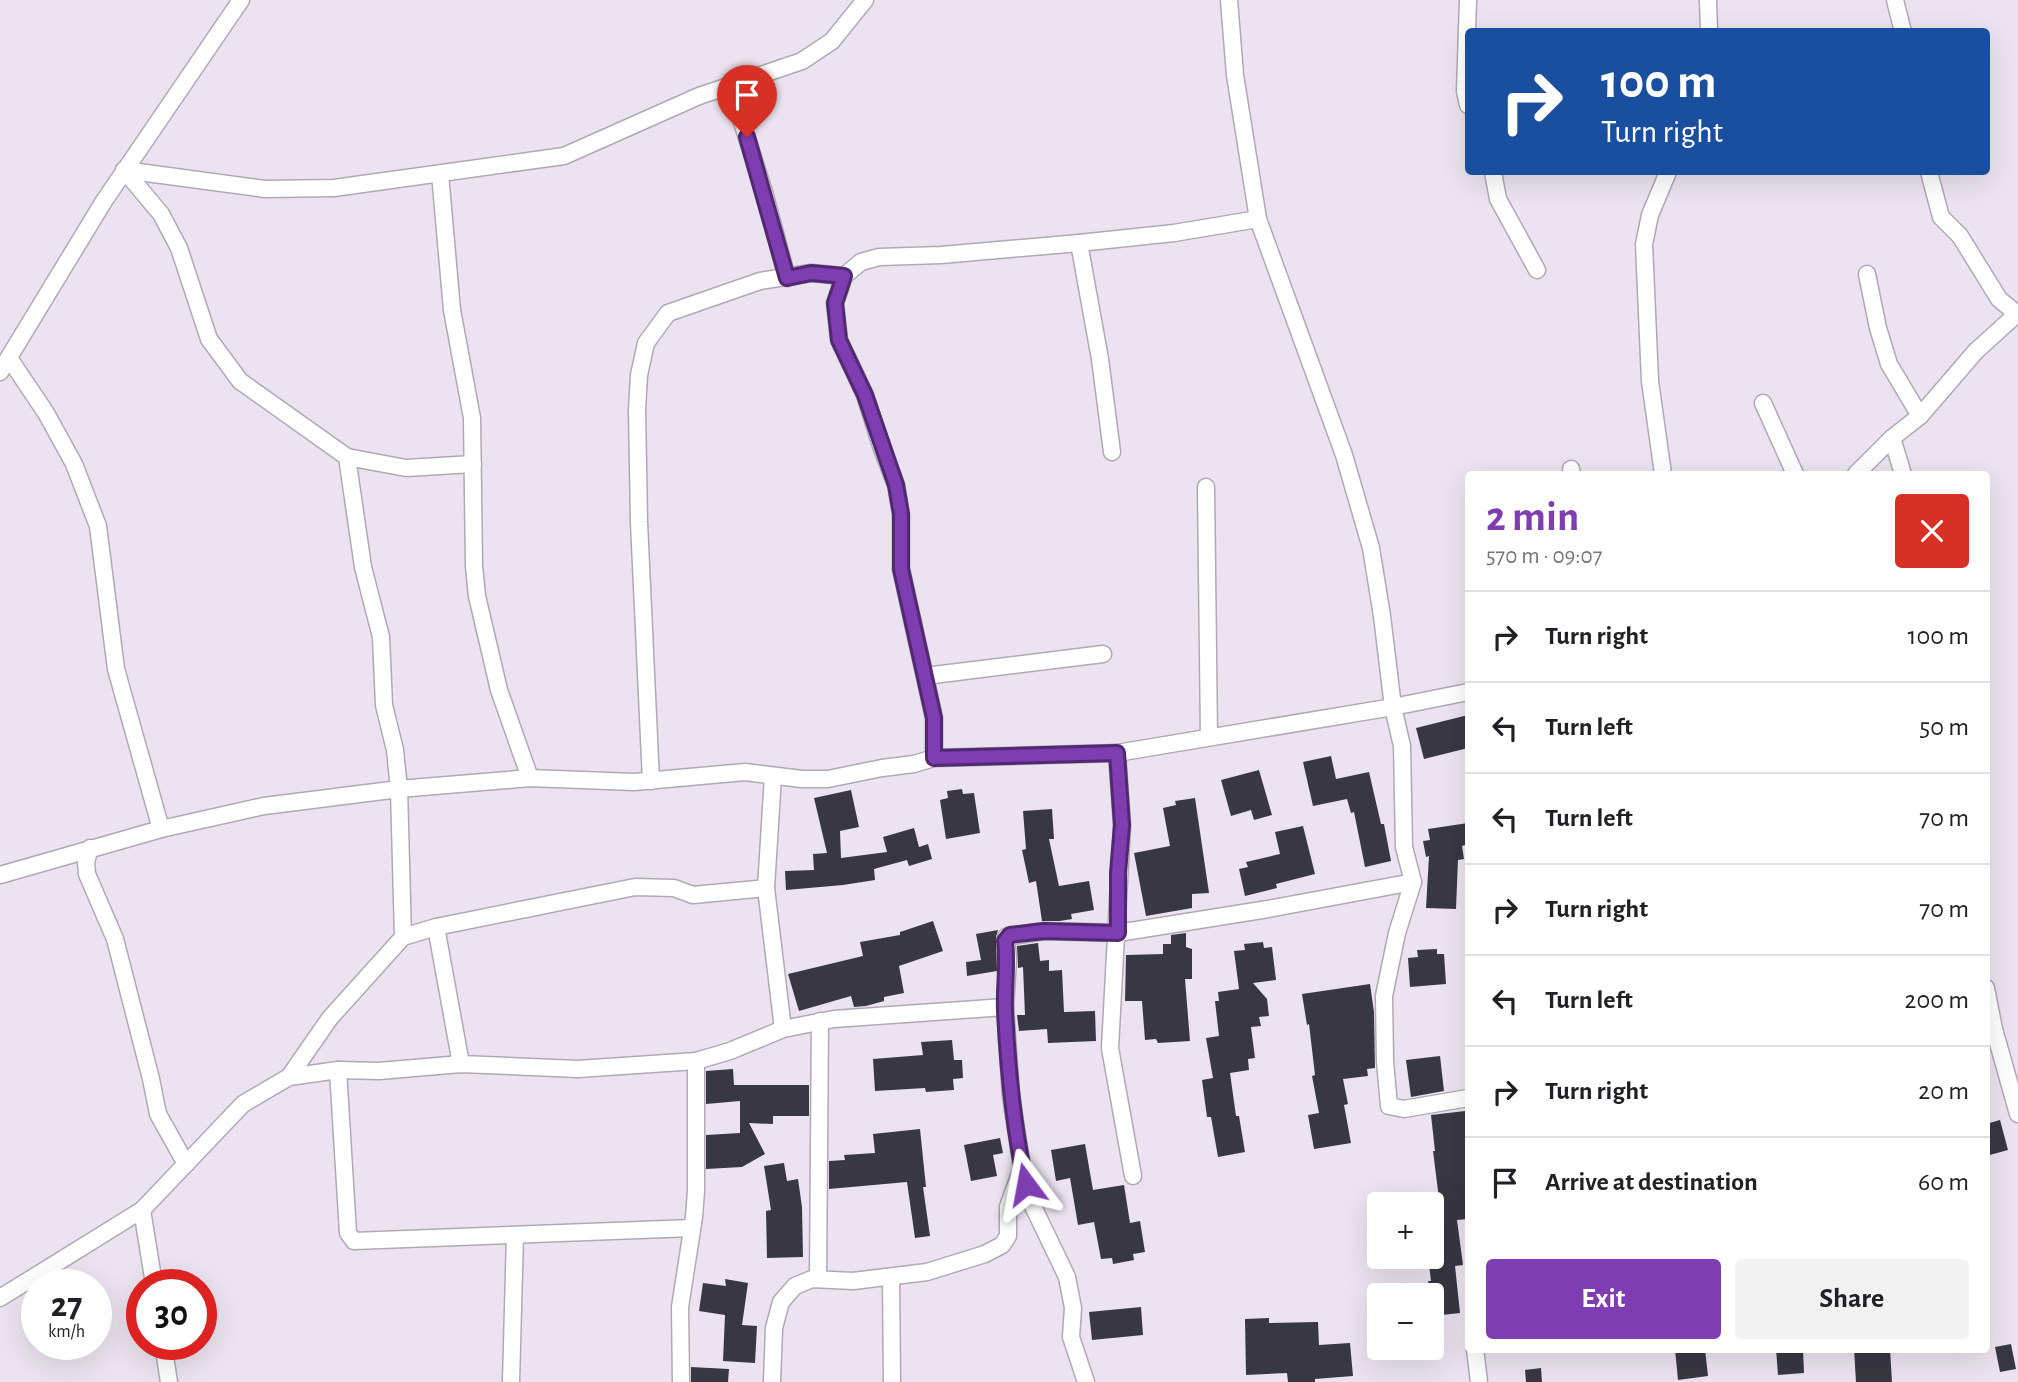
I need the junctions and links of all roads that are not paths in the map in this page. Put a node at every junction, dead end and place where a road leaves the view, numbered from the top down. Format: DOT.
graph roads {
  1 [pos="241,0"];
  2 [pos="865,0"];
  3 [pos="1229,0"];
  4 [pos="1468,0"];
  5 [pos="1708,0"];
  6 [pos="1895,0"];
  7 [pos="1467,28"];
  8 [pos="1709,28"];
  9 [pos="1902,28"];
  10 [pos="731,87"];
  11 [pos="124,170"];
  12 [pos="440,174"];
  13 [pos="1494,175"];
  14 [pos="1667,175"];
  15 [pos="1930,175"];
  16 [pos="1258,219"];
  17 [pos="1079,243"];
  18 [pos="1537,270"];
  19 [pos="1867,274"];
  20 [pos="844,276"];
  21 [pos="787,278"];
  22 [pos="2018,314"];
  23 [pos="5,365"];
  24 [pos="1763,403"];
  25 [pos="1920,416"];
  26 [pos="1892,438"];
  27 [pos="1112,452"];
  28 [pos="347,457"];
  29 [pos="473,464"];
  30 [pos="1664,471"];
  31 [pos="1794,471"];
  32 [pos="1859,471"];
  33 [pos="1902,471"];
  34 [pos="1206,487"];
  35 [pos="1103,654"];
  36 [pos="925,676"];
  37 [pos="1465,693"];
  38 [pos="1393,707"];
  39 [pos="1209,737"];
  40 [pos="1117,753"];
  41 [pos="934,758"];
  42 [pos="773,776"];
  43 [pos="530,778"];
  44 [pos="651,781"];
  45 [pos="400,789"];
  46 [pos="161,829"];
  47 [pos="90,848"];
  48 [pos="0,875"];
  49 [pos="1413,882"];
  50 [pos="766,888"];
  51 [pos="436,928"];
  52 [pos="1118,933"];
  53 [pos="403,937"];
  54 [pos="1005,1007"];
  55 [pos="1990,1008"];
  56 [pos="820,1021"];
  57 [pos="783,1029"];
  58 [pos="696,1061"];
  59 [pos="461,1064"];
  60 [pos="338,1070"];
  61 [pos="289,1077"];
  62 [pos="1465,1098"];
  63 [pos="2018,1114"];
  64 [pos="186,1164"];
  65 [pos="1022,1168"];
  66 [pos="1133,1176"];
  67 [pos="142,1210"];
  68 [pos="692,1228"];
  69 [pos="515,1235"];
  70 [pos="152,1269"];
  71 [pos="891,1277"];
  72 [pos="818,1279"];
  73 [pos="2,1292"];
  74 [pos="1475,1353"];
  75 [pos="166,1360"];
  76 [pos="169,1382"];
  77 [pos="511,1382"];
  78 [pos="681,1382"];
  79 [pos="772,1382"];
  80 [pos="892,1382"];
  81 [pos="1086,1382"];
  82 [pos="1479,1382"];
  1 -- 11 [label="street"];
  2 -- 10 [label="street"];
  3 -- 16 [label="street"];
  4 -- 7 [label="street"];
  5 -- 8 [label="street"];
  6 -- 9 [label="street"];
  10 -- 12 [label="street"];
  10 -- 21 [label="street"];
  11 -- 12 [label="street"];
  11 -- 23 [label="street"];
  11 -- 28 [label="street"];
  12 -- 29 [label="street"];
  13 -- 18 [label="street"];
  14 -- 30 [label="street"];
  15 -- 22 [label="street"];
  16 -- 17 [label="street"];
  16 -- 38 [label="street"];
  17 -- 20 [label="street"];
  17 -- 27 [label="street"];
  19 -- 25 [label="street"];
  20 -- 21 [label="street"];
  20 -- 36 [label="street"];
  21 -- 44 [label="street"];
  22 -- 25 [label="street"];
  23 -- 46 [label="street"];
  24 -- 31 [label="street"];
  25 -- 26 [label="street"];
  26 -- 32 [label="street"];
  26 -- 33 [label="street"];
  28 -- 29 [label="street"];
  28 -- 45 [label="street"];
  29 -- 43 [label="street"];
  34 -- 39 [label="street"];
  35 -- 36 [label="street"];
  36 -- 41 [label="street"];
  37 -- 38 [label="street"];
  38 -- 39 [label="street"];
  38 -- 49 [label="street"];
  39 -- 40 [label="street"];
  40 -- 41 [label="street"];
  40 -- 52 [label="street"];
  41 -- 42 [label="street"];
  42 -- 44 [label="street"];
  42 -- 50 [label="street"];
  43 -- 44 [label="street"];
  43 -- 45 [label="street"];
  45 -- 46 [label="street"];
  45 -- 53 [label="street"];
  46 -- 47 [label="street"];
  47 -- 48 [label="street"];
  47 -- 64 [label="street"];
  49 -- 52 [label="street"];
  49 -- 62 [label="street"];
  50 -- 51 [label="street"];
  50 -- 57 [label="street"];
  51 -- 53 [label="street"];
  51 -- 59 [label="street"];
  52 -- 54 [label="street"];
  52 -- 66 [label="street"];
  53 -- 61 [label="street"];
  54 -- 56 [label="street"];
  54 -- 65 [label="street"];
  55 -- 63 [label="street"];
  56 -- 57 [label="street"];
  56 -- 72 [label="street"];
  57 -- 58 [label="street"];
  58 -- 59 [label="street"];
  58 -- 68 [label="street"];
  59 -- 60 [label="street"];
  60 -- 61 [label="street"];
  60 -- 69 [label="street"];
  61 -- 64 [label="street"];
  64 -- 67 [label="street"];
  65 -- 71 [label="street"];
  65 -- 81 [label="street"];
  67 -- 70 [label="street"];
  67 -- 73 [label="street"];
  68 -- 69 [label="street"];
  68 -- 78 [label="street"];
  69 -- 77 [label="street"];
  71 -- 72 [label="street"];
  71 -- 80 [label="street"];
  72 -- 79 [label="street"];
  74 -- 82 [label="street"];
  75 -- 76 [label="street"];
}
